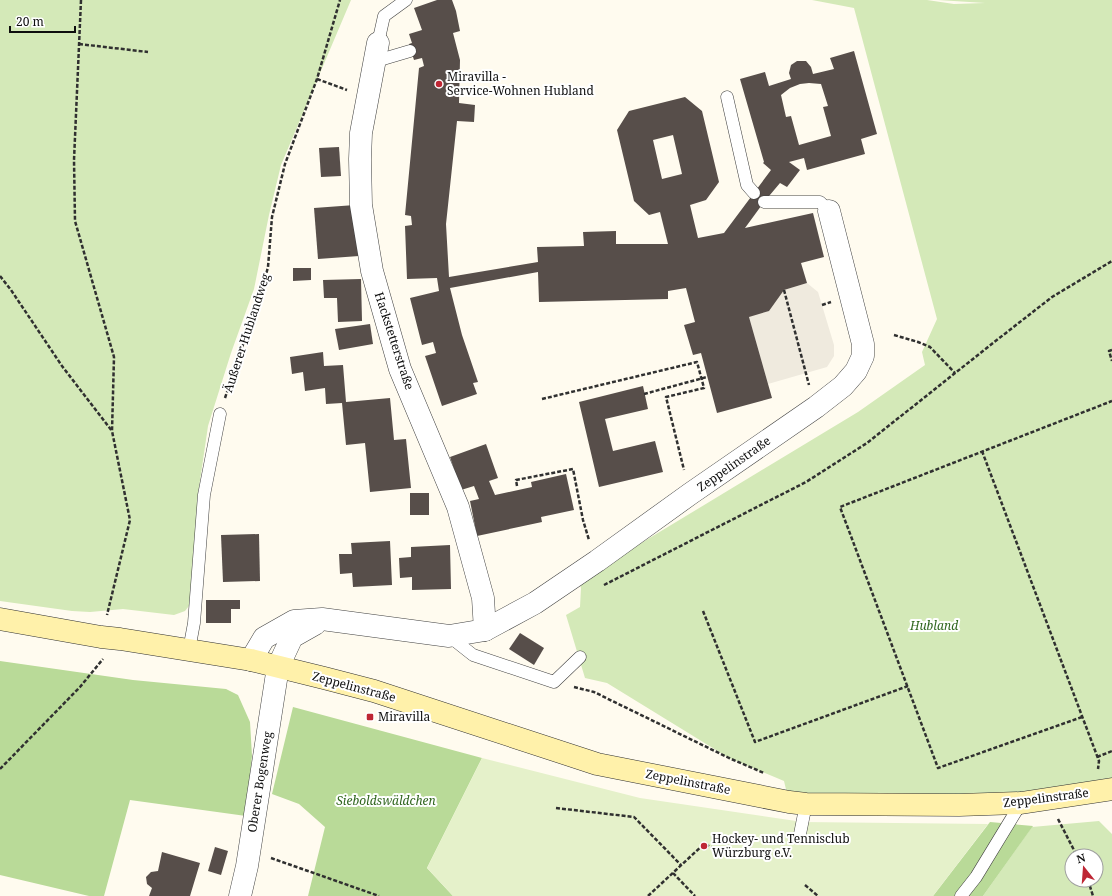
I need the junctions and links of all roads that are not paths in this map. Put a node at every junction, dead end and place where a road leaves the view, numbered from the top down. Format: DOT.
graph roads {
  1 [pos="406,0"];
  2 [pos="377,50"];
  3 [pos="410,51"];
  4 [pos="727,96"];
  5 [pos="754,192"];
  6 [pos="764,202"];
  7 [pos="829,211"];
  8 [pos="220,414"];
  9 [pos="0,619"];
  10 [pos="322,619"];
  11 [pos="485,630"];
  12 [pos="449,636"];
  13 [pos="189,650"];
  14 [pos="580,657"];
  15 [pos="251,660"];
  16 [pos="278,667"];
  17 [pos="1104,790"];
  18 [pos="1021,803"];
  19 [pos="806,804"];
  20 [pos="800,834"];
  21 [pos="240,896"];
  22 [pos="961,896"];
  1 -- 2 [label="lane"];
  2 -- 3 [label="lane"];
  2 -- 11 [label="street, Hackstetterstraße"];
  4 -- 5 [label="lane"];
  6 -- 7 [label="lane"];
  7 -- 11 [label="street, Zeppelinstraße"];
  8 -- 13 [label="lane"];
  9 -- 13 [label="street, Zeppelinstraße"];
  10 -- 12 [label="street, Zeppelinstraße"];
  10 -- 15 [label="street, Zeppelinstraße"];
  10 -- 16 [label="street"];
  11 -- 12 [label="street, Zeppelinstraße"];
  12 -- 14 [label="lane"];
  13 -- 15 [label="street, Zeppelinstraße"];
  15 -- 16 [label="street, Zeppelinstraße"];
  16 -- 19 [label="street, Zeppelinstraße"];
  16 -- 21 [label="street, Oberer Bogenweg"];
  17 -- 18 [label="street, Zeppelinstraße"];
  18 -- 19 [label="street, Zeppelinstraße"];
  18 -- 22 [label="lane"];
  19 -- 20 [label="lane"];
}
